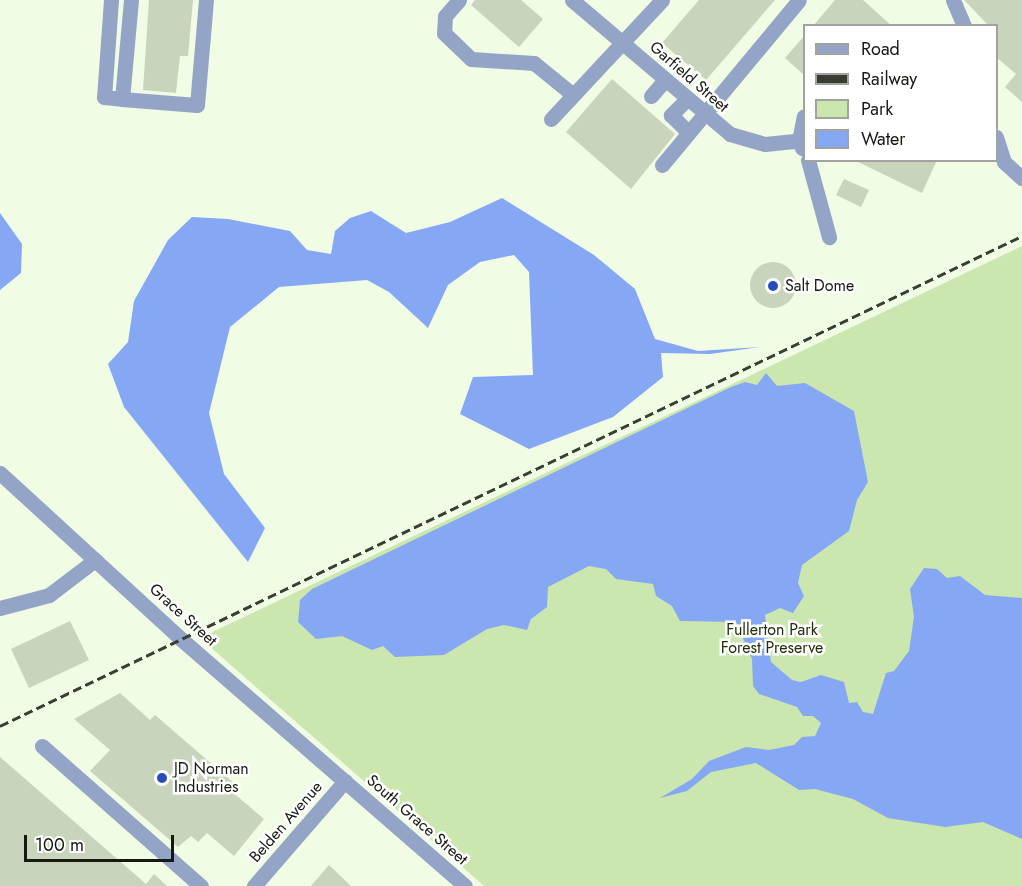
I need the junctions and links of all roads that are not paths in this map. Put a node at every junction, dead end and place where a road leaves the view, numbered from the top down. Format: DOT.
graph roads {
  1 [pos="111,0"];
  2 [pos="132,0"];
  3 [pos="206,0"];
  4 [pos="459,0"];
  5 [pos="572,0"];
  6 [pos="662,0"];
  7 [pos="800,0"];
  8 [pos="953,0"];
  9 [pos="963,24"];
  10 [pos="622,44"];
  11 [pos="665,80"];
  12 [pos="572,94"];
  13 [pos="651,96"];
  14 [pos="122,99"];
  15 [pos="687,99"];
  16 [pos="702,112"];
  17 [pos="551,119"];
  18 [pos="688,132"];
  19 [pos="998,143"];
  20 [pos="802,145"];
  21 [pos="809,162"];
  22 [pos="662,165"];
  23 [pos="1022,178"];
  24 [pos="830,237"];
  25 [pos="1,477"];
  26 [pos="95,560"];
  27 [pos="0,608"];
  28 [pos="42,746"];
  29 [pos="345,781"];
  30 [pos="201,886"];
  31 [pos="254,886"];
  32 [pos="465,886"];
  1 -- 14 [label="street"];
  2 -- 14 [label="street"];
  3 -- 14 [label="street"];
  4 -- 12 [label="street"];
  5 -- 10 [label="street, Garfield Street"];
  6 -- 10 [label="street"];
  7 -- 16 [label="street"];
  8 -- 9 [label="street"];
  10 -- 11 [label="street, Garfield Street"];
  10 -- 12 [label="street"];
  11 -- 13 [label="street"];
  11 -- 15 [label="street, Garfield Street"];
  12 -- 17 [label="street"];
  15 -- 16 [label="street, Garfield Street"];
  15 -- 18 [label="street"];
  16 -- 18 [label="street"];
  16 -- 20 [label="street, Garfield Street"];
  18 -- 22 [label="street"];
  19 -- 23 [label="street"];
  21 -- 24 [label="street"];
  25 -- 26 [label="street, Grace Street"];
  26 -- 27 [label="street"];
  26 -- 29 [label="street, Grace Street"];
  28 -- 30 [label="street"];
  29 -- 31 [label="street, Belden Avenue"];
  29 -- 32 [label="street, South Grace Street"];
}
